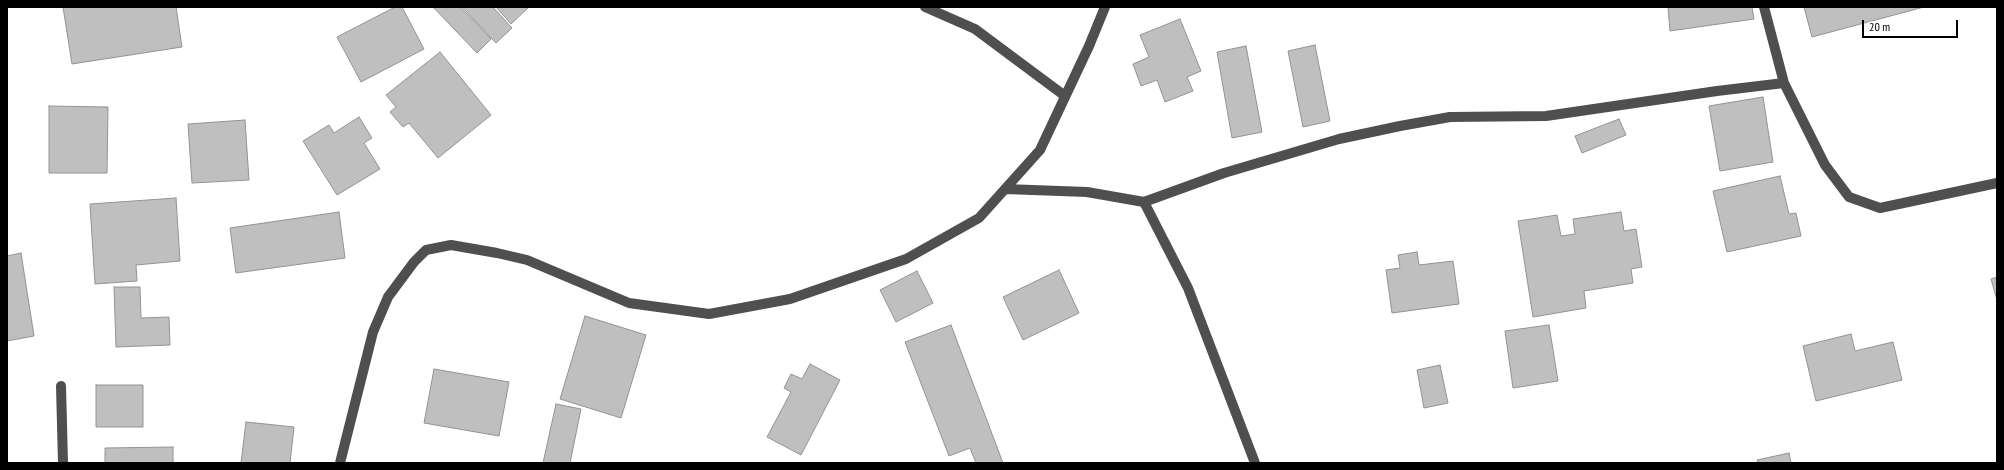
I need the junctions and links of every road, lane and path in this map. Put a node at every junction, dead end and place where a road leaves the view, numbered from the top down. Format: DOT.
graph roads {
  1 [pos="925,7"];
  2 [pos="1105,7"];
  3 [pos="1764,7"];
  4 [pos="1784,83"];
  5 [pos="1065,96"];
  6 [pos="1997,182"];
  7 [pos="1005,189"];
  8 [pos="1144,202"];
  9 [pos="61,386"];
  10 [pos="63,463"];
  11 [pos="340,463"];
  12 [pos="1255,463"];
  1 -- 5 [label="street"];
  2 -- 5 [label="street"];
  3 -- 4 [label="street"];
  4 -- 6 [label="street"];
  4 -- 8 [label="street"];
  5 -- 7 [label="street"];
  7 -- 8 [label="street"];
  7 -- 11 [label="street"];
  8 -- 12 [label="street"];
  9 -- 10 [label="street"];
}
